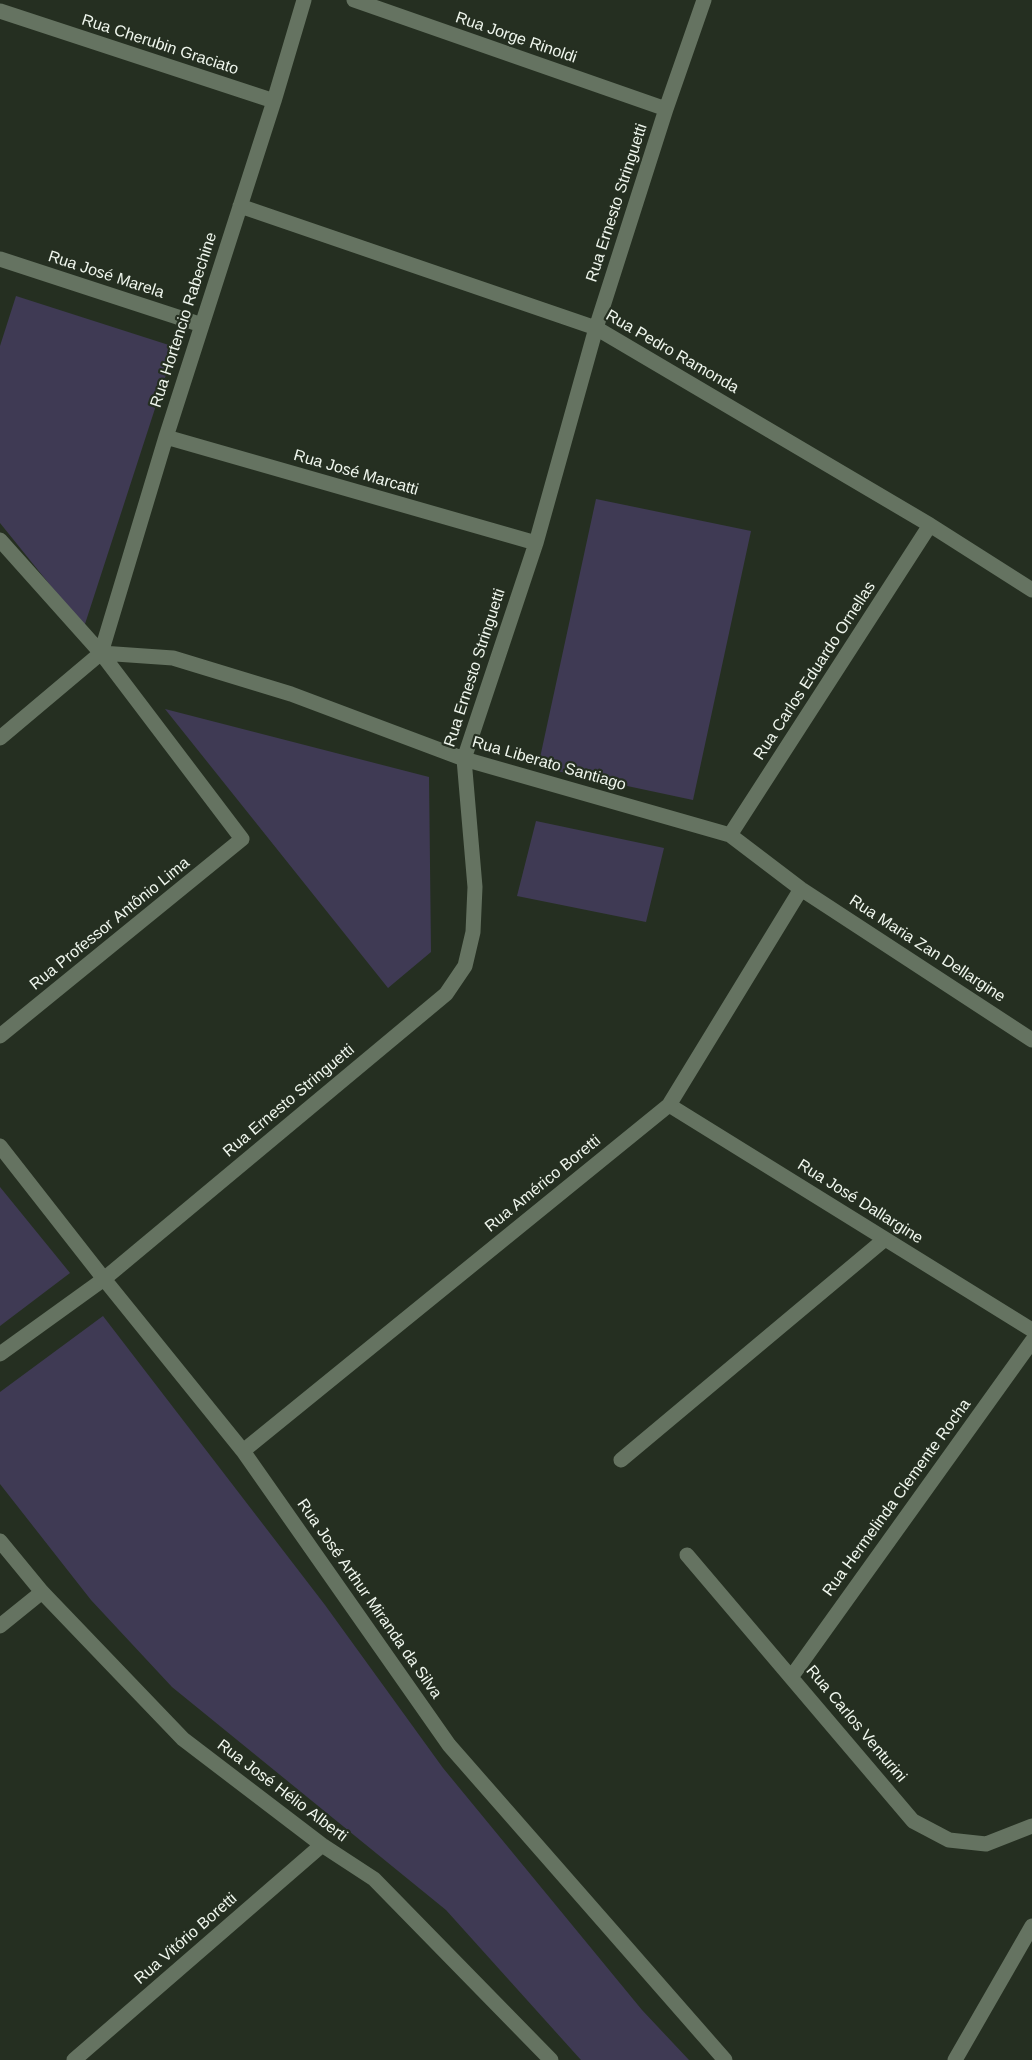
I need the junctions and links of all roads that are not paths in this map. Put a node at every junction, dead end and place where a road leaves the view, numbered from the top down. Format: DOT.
graph roads {
  1 [pos="304,0"];
  2 [pos="354,0"];
  3 [pos="704,0"];
  4 [pos="0,11"];
  5 [pos="274,101"];
  6 [pos="666,109"];
  7 [pos="240,206"];
  8 [pos="0,259"];
  9 [pos="202,325"];
  10 [pos="596,328"];
  11 [pos="166,437"];
  12 [pos="930,525"];
  13 [pos="0,540"];
  14 [pos="536,543"];
  15 [pos="1032,590"];
  16 [pos="102,653"];
  17 [pos="0,738"];
  18 [pos="464,759"];
  19 [pos="730,835"];
  20 [pos="801,889"];
  21 [pos="0,1036"];
  22 [pos="1032,1040"];
  23 [pos="669,1105"];
  24 [pos="0,1146"];
  25 [pos="885,1239"];
  26 [pos="104,1279"];
  27 [pos="1032,1330"];
  28 [pos="1032,1341"];
  29 [pos="0,1354"];
  30 [pos="243,1451"];
  31 [pos="621,1460"];
  32 [pos="0,1541"];
  33 [pos="687,1555"];
  34 [pos="42,1592"];
  35 [pos="0,1626"];
  36 [pos="792,1676"];
  37 [pos="1032,1827"];
  38 [pos="322,1845"];
  39 [pos="1032,1926"];
  40 [pos="74,2060"];
  41 [pos="552,2060"];
  42 [pos="724,2060"];
  43 [pos="955,2060"];
  1 -- 5 [label="street, Rua Hortencio Rabechine"];
  2 -- 6 [label="street, Rua Jorge Rinoldi"];
  3 -- 6 [label="street, Rua Ernesto Stringuetti"];
  4 -- 5 [label="street, Rua Cherubin Graciato"];
  5 -- 7 [label="street, Rua Hortencio Rabechine"];
  6 -- 10 [label="street, Rua Ernesto Stringuetti"];
  7 -- 9 [label="street, Rua Hortencio Rabechine"];
  7 -- 10 [label="street, Rua Pedro Ramonda"];
  8 -- 9 [label="street, Rua José Marela"];
  9 -- 11 [label="street, Rua Hortencio Rabechine"];
  10 -- 12 [label="street, Rua Pedro Ramonda"];
  10 -- 14 [label="street, Rua Ernesto Stringuetti"];
  11 -- 14 [label="street, Rua José Marcatti"];
  11 -- 16 [label="street, Rua Hortencio Rabechine"];
  12 -- 15 [label="street, Rua Pedro Ramonda"];
  12 -- 19 [label="street, Rua Carlos Eduardo Ornellas"];
  13 -- 16 [label="street"];
  14 -- 18 [label="street, Rua Ernesto Stringuetti"];
  16 -- 17 [label="street"];
  16 -- 18 [label="street, Rua Liberato Santiago"];
  16 -- 21 [label="street, Rua Professor Antônio Lima"];
  18 -- 19 [label="street, Rua Liberato Santiago"];
  18 -- 26 [label="street, Rua Ernesto Stringuetti"];
  19 -- 20 [label="street, Rua Liberato Santiago"];
  20 -- 22 [label="street, Rua Maria Zan Dellargine"];
  20 -- 23 [label="street, Rua Américo Boretti"];
  23 -- 25 [label="street, Rua José Dallargine"];
  23 -- 30 [label="street, Rua Américo Boretti"];
  24 -- 26 [label="street, Rua José Arthur Miranda da Silva"];
  25 -- 27 [label="street, Rua José Dallargine"];
  25 -- 31 [label="street"];
  26 -- 29 [label="street, Rua Ernesto Stringuetti"];
  26 -- 30 [label="street, Rua José Arthur Miranda da Silva"];
  28 -- 36 [label="street, Rua Hermelinda Clemente Rocha"];
  30 -- 42 [label="street, Rua José Arthur Miranda da Silva"];
  32 -- 34 [label="street, Rua José Hélio Alberti"];
  33 -- 36 [label="street, Rua Carlos Venturini"];
  34 -- 35 [label="street"];
  34 -- 38 [label="street, Rua José Hélio Alberti"];
  36 -- 37 [label="street, Rua Carlos Venturini"];
  38 -- 40 [label="street, Rua Vitório Boretti"];
  38 -- 41 [label="street, Rua José Hélio Alberti"];
  39 -- 43 [label="street"];
}
